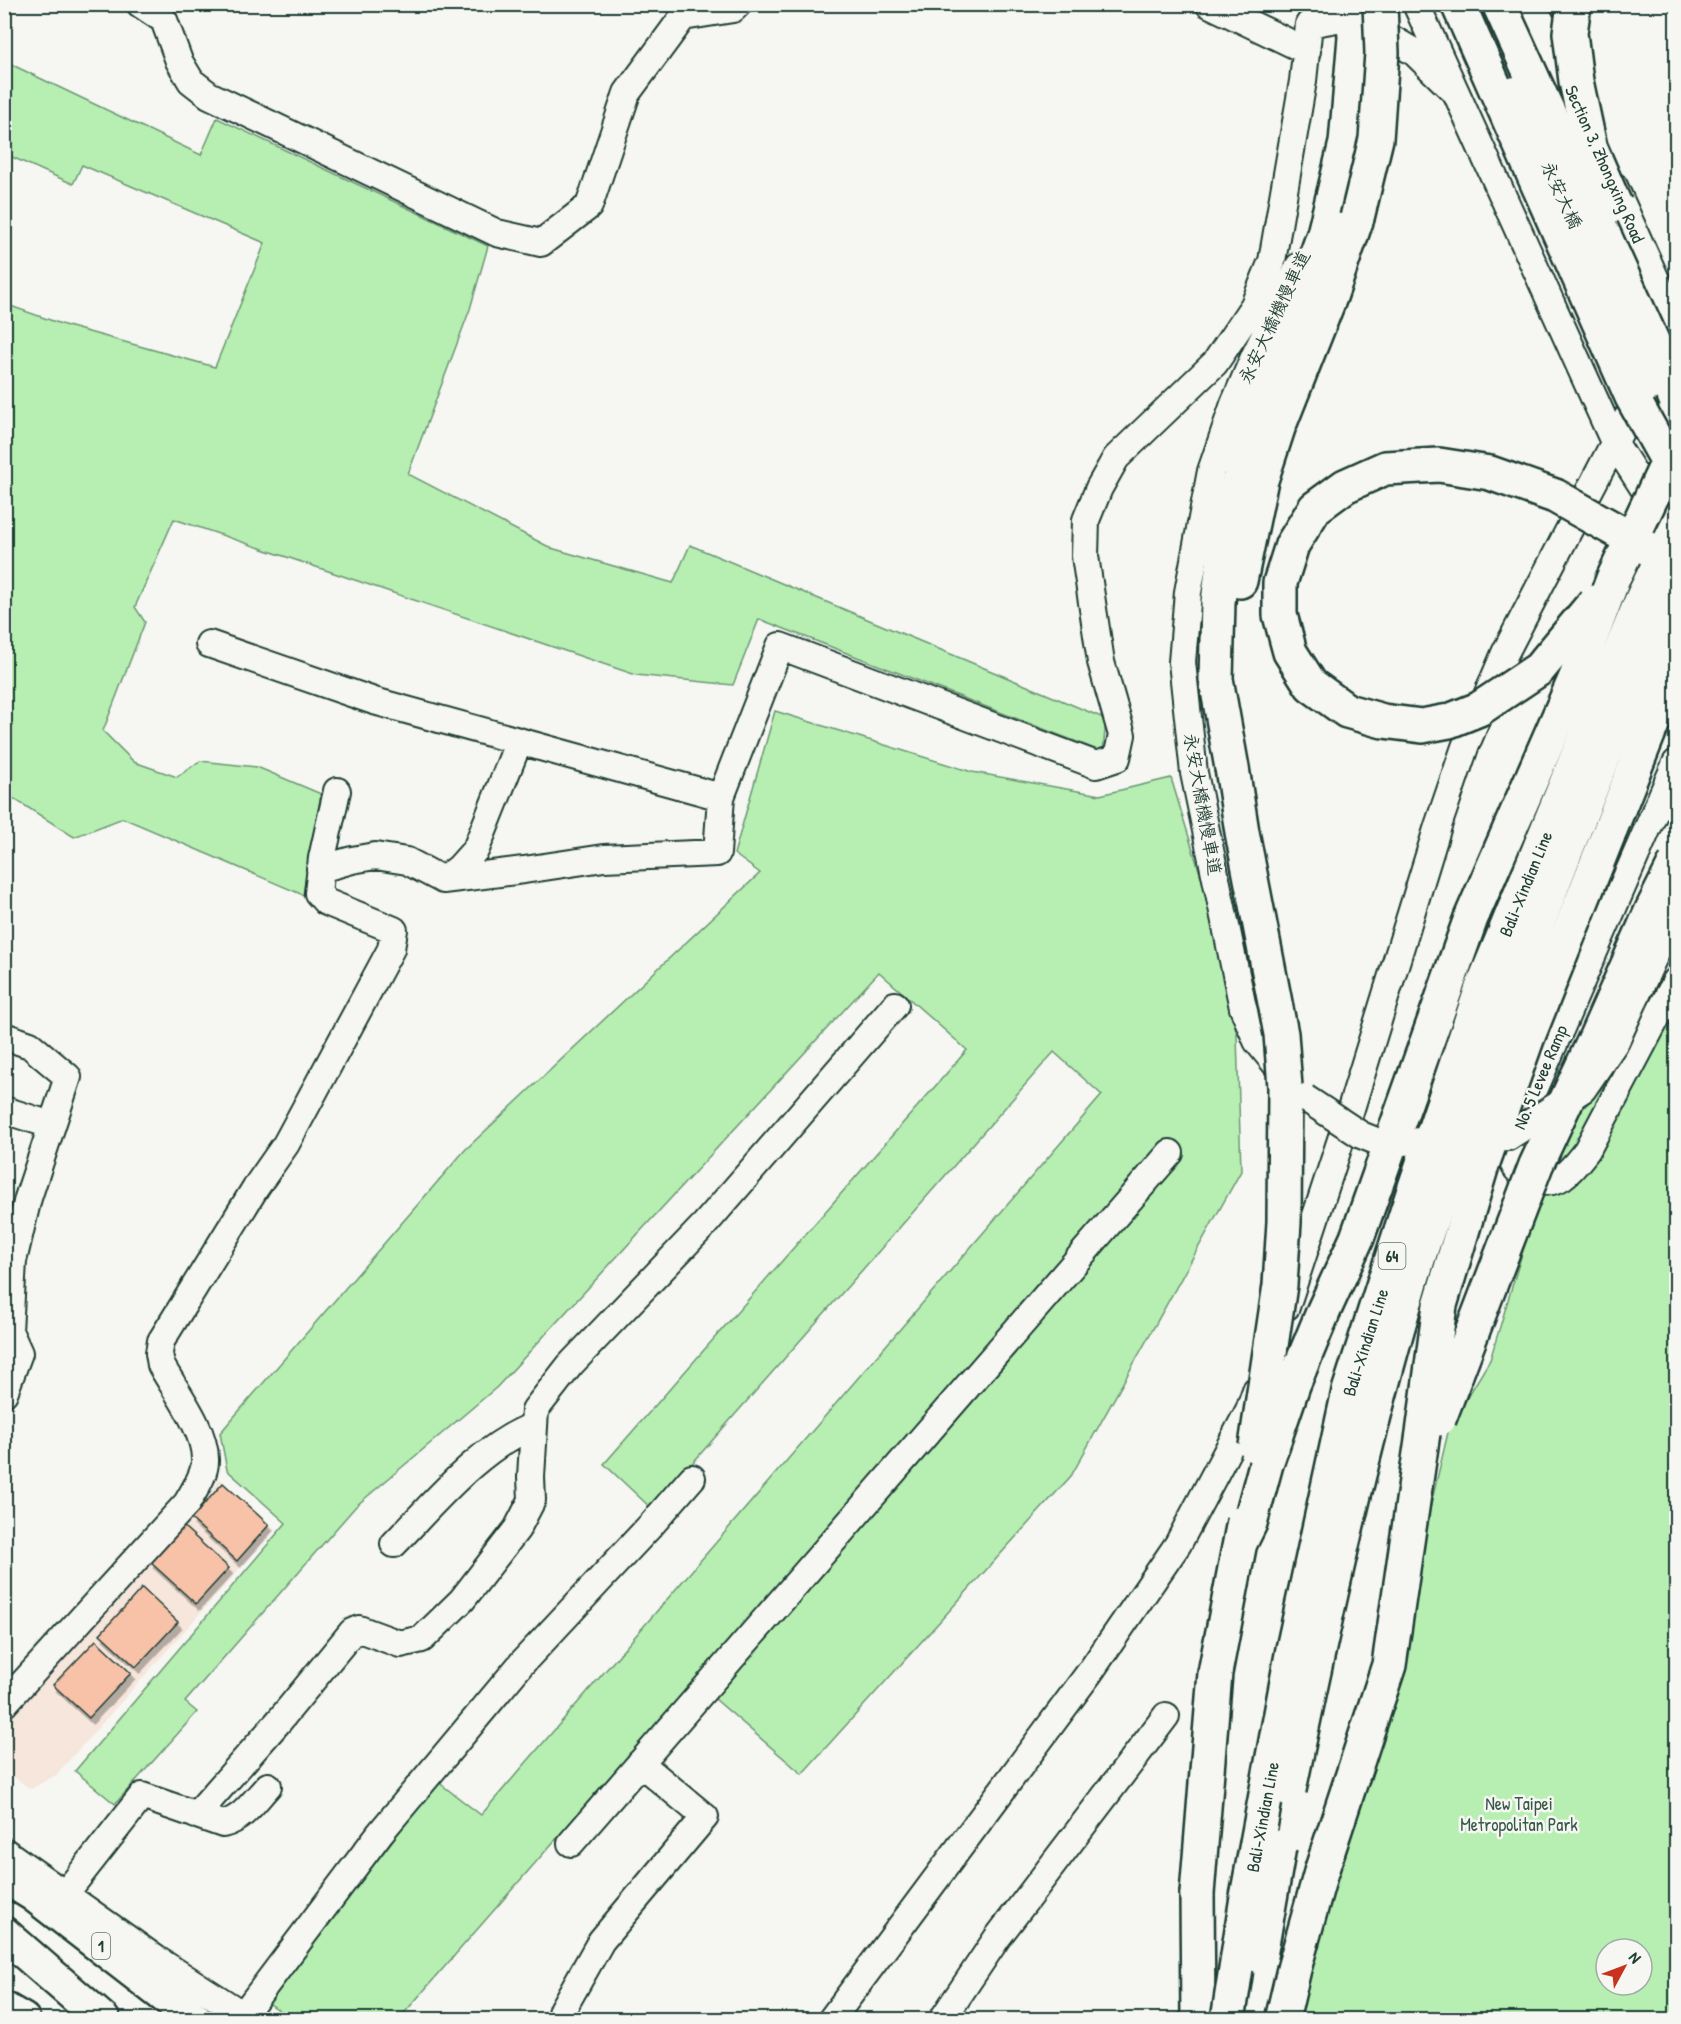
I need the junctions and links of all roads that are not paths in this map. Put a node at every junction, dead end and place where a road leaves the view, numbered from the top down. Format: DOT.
graph roads {
  1 [pos="140,4"];
  2 [pos="738,4"];
  3 [pos="1209,4"];
  4 [pos="1416,4"];
  5 [pos="1458,4"];
  6 [pos="1475,4"];
  7 [pos="1499,4"];
  8 [pos="1533,4"];
  9 [pos="1574,4"];
  10 [pos="1353,9"];
  11 [pos="673,11"];
  12 [pos="1307,14"];
  13 [pos="1306,51"];
  14 [pos="1454,90"];
  15 [pos="1676,324"];
  16 [pos="1677,350"];
  17 [pos="1663,392"];
  18 [pos="1677,433"];
  19 [pos="1614,442"];
  20 [pos="1677,447"];
  21 [pos="1677,477"];
  22 [pos="1677,529"];
  23 [pos="1677,539"];
  24 [pos="1677,564"];
  25 [pos="1613,579"];
  26 [pos="1677,593"];
  27 [pos="209,644"];
  28 [pos="1677,664"];
  29 [pos="519,741"];
  30 [pos="1677,763"];
  31 [pos="1232,768"];
  32 [pos="337,791"];
  33 [pos="721,797"];
  34 [pos="1677,862"];
  35 [pos="320,869"];
  36 [pos="443,880"];
  37 [pos="1677,908"];
  38 [pos="1677,981"];
  39 [pos="895,1005"];
  40 [pos="4,1036"];
  41 [pos="4,1110"];
  42 [pos="51,1125"];
  43 [pos="1170,1153"];
  44 [pos="13,1221"];
  45 [pos="7,1330"];
  46 [pos="4,1393"];
  47 [pos="534,1426"];
  48 [pos="692,1478"];
  49 [pos="1241,1541"];
  50 [pos="394,1544"];
  51 [pos="1389,1665"];
  52 [pos="4,1704"];
  53 [pos="1166,1716"];
  54 [pos="640,1762"];
  55 [pos="268,1786"];
  56 [pos="196,1815"];
  57 [pos="571,1843"];
  58 [pos="4,1851"];
  59 [pos="4,1876"];
  60 [pos="65,1894"];
  61 [pos="4,1934"];
  62 [pos="4,1953"];
  63 [pos="4,2009"];
  64 [pos="247,2017"];
  65 [pos="951,2018"];
  66 [pos="23,2019"];
  67 [pos="103,2019"];
  68 [pos="114,2019"];
  69 [pos="196,2019"];
  70 [pos="560,2019"];
  71 [pos="831,2019"];
  72 [pos="1198,2019"];
  73 [pos="1228,2019"];
  74 [pos="1250,2019"];
  75 [pos="1282,2019"];
  1 -- 11 [label="street"];
  2 -- 11 [label="street"];
  3 -- 13 [label="street"];
  4 -- 14 [label="street"];
  5 -- 21 [label="highway, bridge"];
  6 -- 17 [label="main road, 永安大橋, bridge"];
  7 -- 17 [label="highway, bridge"];
  8 -- 15 [label="street, Section 3, Zhongxing Road"];
  9 -- 16 [label="highway, bridge"];
  10 -- 12 [label="street"];
  10 -- 14 [label="street"];
  10 -- 31 [label="highway"];
  10 -- 31 [label="highway, bridge"];
  10 -- 37 [label="street, 永安大橋機慢車道, bridge"];
  12 -- 13 [label="street"];
  13 -- 33 [label="street"];
  14 -- 19 [label="street"];
  15 -- 19 [label="street"];
  17 -- 18 [label="main road, 永安大橋"];
  17 -- 20 [label="main road, 永安大橋"];
  19 -- 23 [label="street"];
  19 -- 71 [label="street"];
  20 -- 25 [label="highway, bridge"];
  22 -- 73 [label="highway, Bali-Xindian Line / 64, bridge"];
  24 -- 25 [label="highway, bridge"];
  25 -- 49 [label="highway, bridge"];
  26 -- 74 [label="highway, Bali-Xindian Line / 64, bridge"];
  27 -- 29 [label="street"];
  28 -- 51 [label="highway, bridge"];
  29 -- 33 [label="street"];
  29 -- 36 [label="street"];
  30 -- 38 [label="street, No. 5 Levee Ramp"];
  31 -- 49 [label="highway, bridge"];
  32 -- 35 [label="street"];
  33 -- 36 [label="street"];
  34 -- 51 [label="highway, bridge"];
  35 -- 36 [label="street"];
  35 -- 52 [label="street"];
  39 -- 47 [label="street"];
  40 -- 42 [label="street"];
  41 -- 42 [label="street"];
  42 -- 44 [label="street"];
  43 -- 54 [label="street"];
  44 -- 45 [label="street"];
  45 -- 46 [label="street"];
  47 -- 50 [label="street"];
  47 -- 56 [label="street"];
  48 -- 64 [label="street"];
  49 -- 72 [label="highway, bridge"];
  51 -- 75 [label="highway, bridge"];
  53 -- 65 [label="street"];
  54 -- 57 [label="street"];
  54 -- 70 [label="street"];
  55 -- 56 [label="street"];
  56 -- 60 [label="street"];
  58 -- 60 [label="street"];
  59 -- 69 [label="highway, 1"];
  60 -- 64 [label="street"];
  61 -- 67 [label="highway"];
  62 -- 68 [label="highway"];
  63 -- 66 [label="highway"];
}
